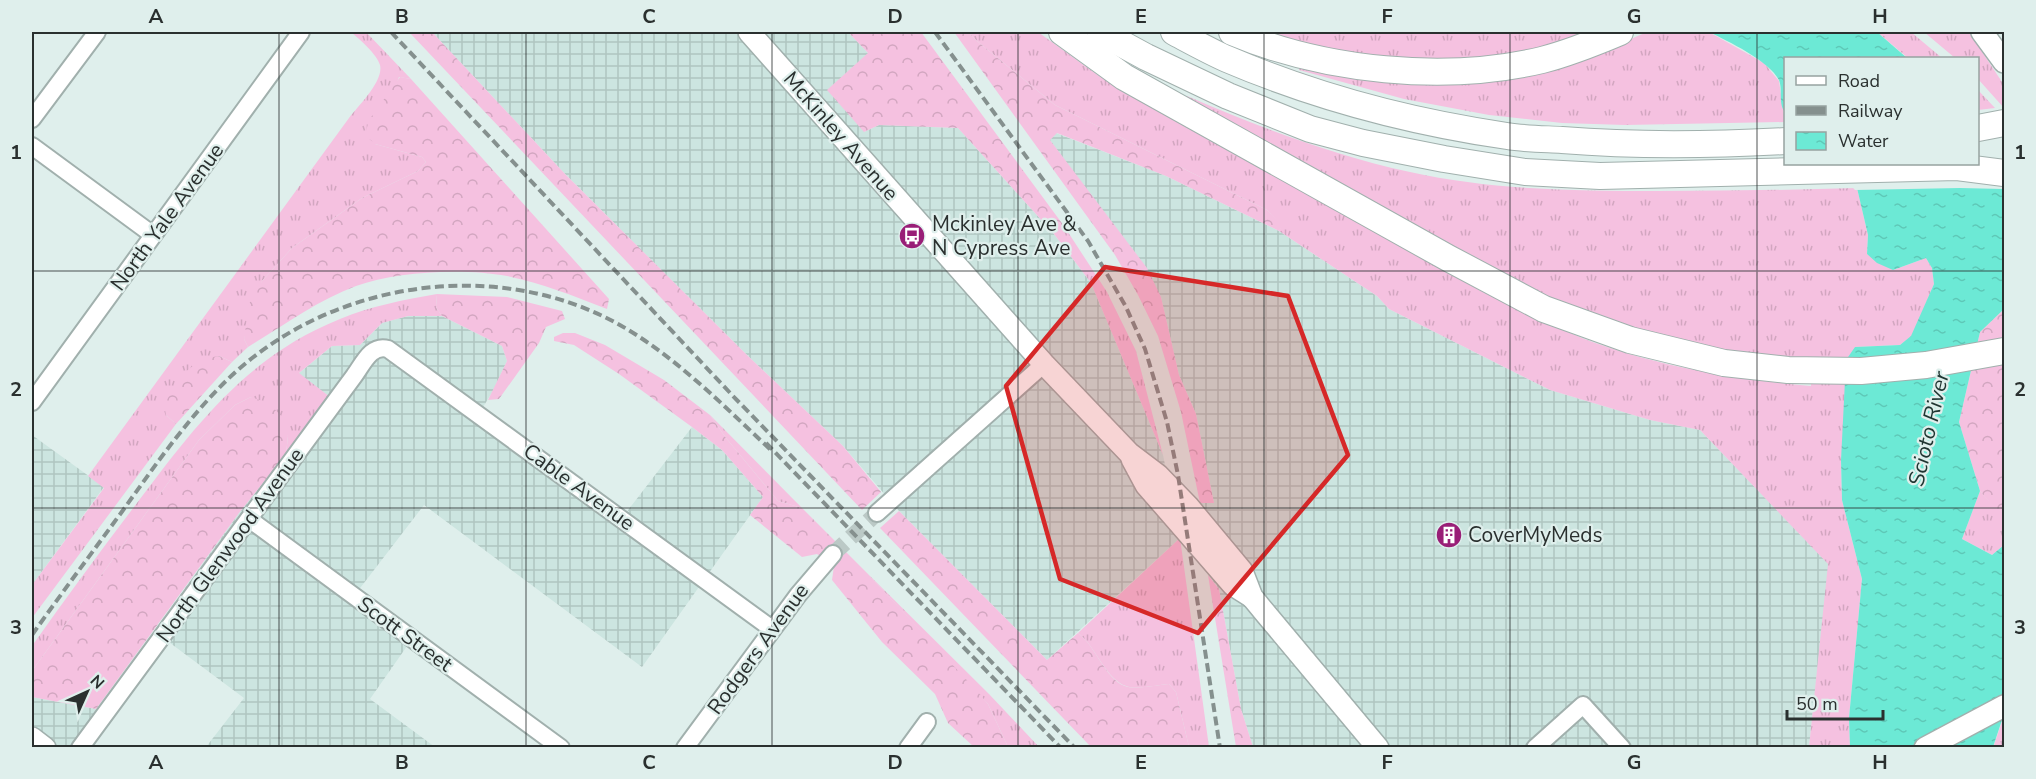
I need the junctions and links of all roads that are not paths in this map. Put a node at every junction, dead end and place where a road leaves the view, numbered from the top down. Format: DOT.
graph roads {
  1 [pos="96,32"];
  2 [pos="301,32"];
  3 [pos="749,32"];
  4 [pos="1062,32"];
  5 [pos="1100,32"];
  6 [pos="1174,32"];
  7 [pos="1232,32"];
  8 [pos="1620,32"];
  9 [pos="1982,32"];
  10 [pos="1991,32"];
  11 [pos="2004,47"];
  12 [pos="2004,62"];
  13 [pos="32,119"];
  14 [pos="2004,123"];
  15 [pos="1979,129"];
  16 [pos="1979,130"];
  17 [pos="2004,132"];
  18 [pos="1784,141"];
  19 [pos="32,146"];
  20 [pos="2004,164"];
  21 [pos="1957,167"];
  22 [pos="2004,173"];
  23 [pos="153,235"];
  24 [pos="383,348"];
  25 [pos="2004,351"];
  26 [pos="1044,364"];
  27 [pos="32,402"];
  28 [pos="877,513"];
  29 [pos="249,519"];
  30 [pos="833,554"];
  31 [pos="772,629"];
  32 [pos="2004,706"];
  33 [pos="927,722"];
  34 [pos="32,738"];
  35 [pos="45,747"];
  36 [pos="81,747"];
  37 [pos="561,747"];
  38 [pos="685,747"];
  39 [pos="908,747"];
  40 [pos="1378,747"];
  41 [pos="1535,747"];
  42 [pos="1622,747"];
  43 [pos="1925,747"];
  1 -- 13 [label="street"];
  2 -- 23 [label="street, North Yale Avenue"];
  3 -- 26 [label="main road, McKinley Avenue"];
  4 -- 25 [label="highway"];
  5 -- 21 [label="highway"];
  6 -- 18 [label="highway"];
  7 -- 8 [label="highway"];
  9 -- 12 [label="main road"];
  10 -- 11 [label="main road"];
  14 -- 15 [label="highway"];
  16 -- 17 [label="highway"];
  19 -- 23 [label="street"];
  20 -- 21 [label="highway"];
  21 -- 22 [label="highway"];
  23 -- 27 [label="street, North Yale Avenue"];
  24 -- 29 [label="street, North Glenwood Avenue"];
  24 -- 31 [label="street, Cable Avenue"];
  26 -- 28 [label="street"];
  26 -- 40 [label="main road, McKinley Avenue"];
  29 -- 36 [label="street, North Glenwood Avenue"];
  29 -- 37 [label="street, Scott Street"];
  30 -- 31 [label="street, Rodgers Avenue"];
  31 -- 38 [label="street, Rodgers Avenue"];
  32 -- 43 [label="main road"];
  33 -- 39 [label="street"];
  34 -- 35 [label="main road"];
  41 -- 42 [label="street"];
}
